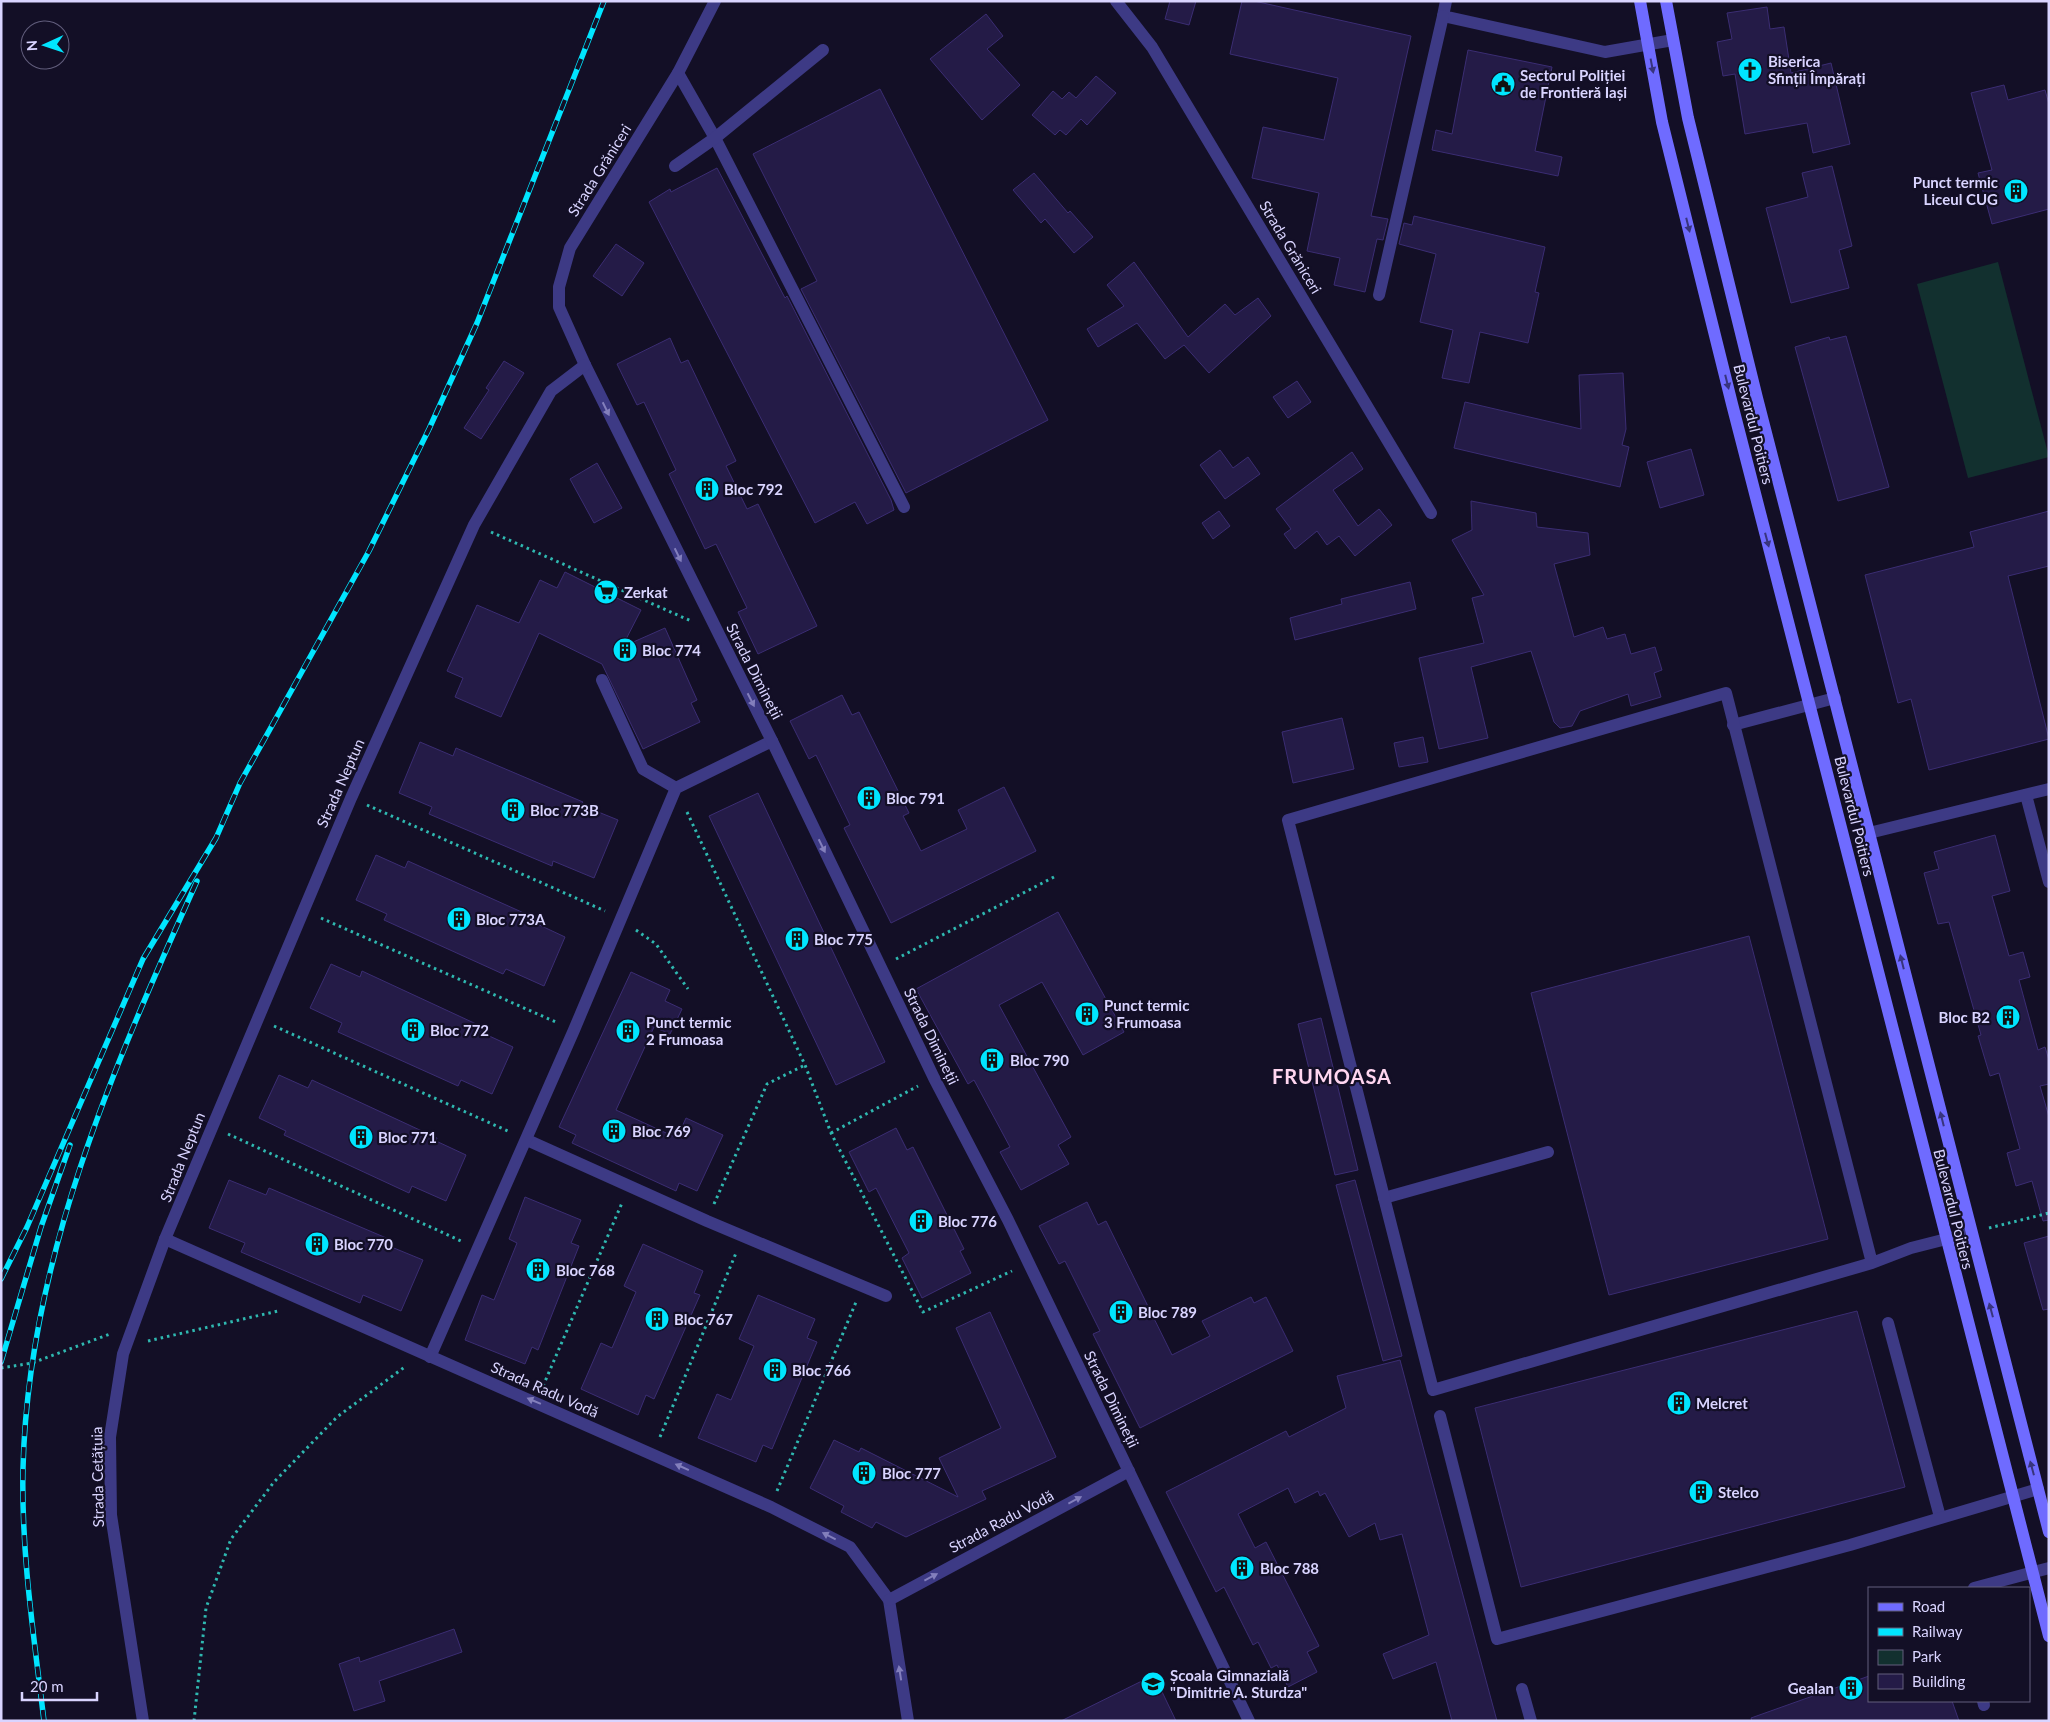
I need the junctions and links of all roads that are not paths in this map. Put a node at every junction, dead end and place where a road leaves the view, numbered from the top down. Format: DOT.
graph roads {
  1 [pos="715,1"];
  2 [pos="1116,1"];
  3 [pos="1446,1"];
  4 [pos="1640,1"];
  5 [pos="1666,1"];
  6 [pos="1443,16"];
  7 [pos="1673,40"];
  8 [pos="1647,44"];
  9 [pos="823,50"];
  10 [pos="678,73"];
  11 [pos="715,138"];
  12 [pos="675,166"];
  13 [pos="1379,295"];
  14 [pos="585,365"];
  15 [pos="904,507"];
  16 [pos="1431,513"];
  17 [pos="602,680"];
  18 [pos="1835,698"];
  19 [pos="1810,704"];
  20 [pos="1733,724"];
  21 [pos="772,741"];
  22 [pos="676,788"];
  23 [pos="2049,789"];
  24 [pos="2026,796"];
  25 [pos="1869,833"];
  26 [pos="2049,882"];
  27 [pos="527,1140"];
  28 [pos="1548,1152"];
  29 [pos="1384,1198"];
  30 [pos="1970,1233"];
  31 [pos="165,1239"];
  32 [pos="1945,1239"];
  33 [pos="1872,1263"];
  34 [pos="886,1296"];
  35 [pos="1888,1323"];
  36 [pos="430,1357"];
  37 [pos="1440,1416"];
  38 [pos="1129,1471"];
  39 [pos="2038,1489"];
  40 [pos="2012,1496"];
  41 [pos="1940,1517"];
  42 [pos="2049,1532"];
  43 [pos="2049,1568"];
  44 [pos="2032,1572"];
  45 [pos="1978,1587"];
  46 [pos="889,1600"];
  47 [pos="2049,1636"];
  48 [pos="1522,1689"];
  49 [pos="143,1721"];
  50 [pos="908,1721"];
  51 [pos="1249,1721"];
  52 [pos="1531,1721"];
  1 -- 10 [label="street, Strada Grăniceri"];
  2 -- 16 [label="street, Strada Grăniceri"];
  3 -- 6 [label="street"];
  4 -- 8 [label="main road, Bulevardul Poitiers"];
  5 -- 7 [label="main road, Bulevardul Poitiers"];
  6 -- 8 [label="street"];
  6 -- 13 [label="street"];
  7 -- 8 [label="street"];
  7 -- 18 [label="main road, Bulevardul Poitiers"];
  8 -- 19 [label="main road, Bulevardul Poitiers, one-way"];
  9 -- 11 [label="street"];
  10 -- 11 [label="street"];
  10 -- 14 [label="street, Strada Grăniceri"];
  11 -- 12 [label="street"];
  11 -- 15 [label="street"];
  14 -- 21 [label="street, Strada Dimineții, one-way"];
  14 -- 31 [label="street, Strada Neptun"];
  17 -- 22 [label="street"];
  18 -- 19 [label="street"];
  18 -- 25 [label="main road, Bulevardul Poitiers"];
  19 -- 20 [label="street"];
  19 -- 32 [label="main road, Bulevardul Poitiers"];
  20 -- 29 [label="street"];
  20 -- 33 [label="street"];
  21 -- 22 [label="street"];
  21 -- 38 [label="street, Strada Dimineții, one-way"];
  22 -- 27 [label="street"];
  23 -- 24 [label="street"];
  24 -- 25 [label="street"];
  24 -- 26 [label="street"];
  30 -- 25 [label="main road, Bulevardul Poitiers, one-way"];
  27 -- 34 [label="street"];
  27 -- 36 [label="street"];
  28 -- 29 [label="street"];
  29 -- 33 [label="street"];
  30 -- 32 [label="street"];
  39 -- 30 [label="main road, Bulevardul Poitiers, one-way"];
  31 -- 36 [label="street, Strada Radu Vodă"];
  31 -- 49 [label="street, Strada Cetățuia"];
  32 -- 33 [label="street"];
  32 -- 40 [label="main road, Bulevardul Poitiers"];
  35 -- 41 [label="street"];
  46 -- 36 [label="street, Strada Radu Vodă, one-way"];
  37 -- 41 [label="street"];
  46 -- 38 [label="street, Strada Radu Vodă, one-way"];
  38 -- 51 [label="street, Strada Dimineții"];
  39 -- 40 [label="street"];
  39 -- 42 [label="main road, Bulevardul Poitiers"];
  40 -- 41 [label="street"];
  40 -- 44 [label="main road, Bulevardul Poitiers"];
  43 -- 44 [label="street"];
  44 -- 45 [label="street"];
  44 -- 47 [label="main road, Bulevardul Poitiers"];
  50 -- 46 [label="street, Strada Radu Vodă, one-way"];
  48 -- 52 [label="street"];
}
